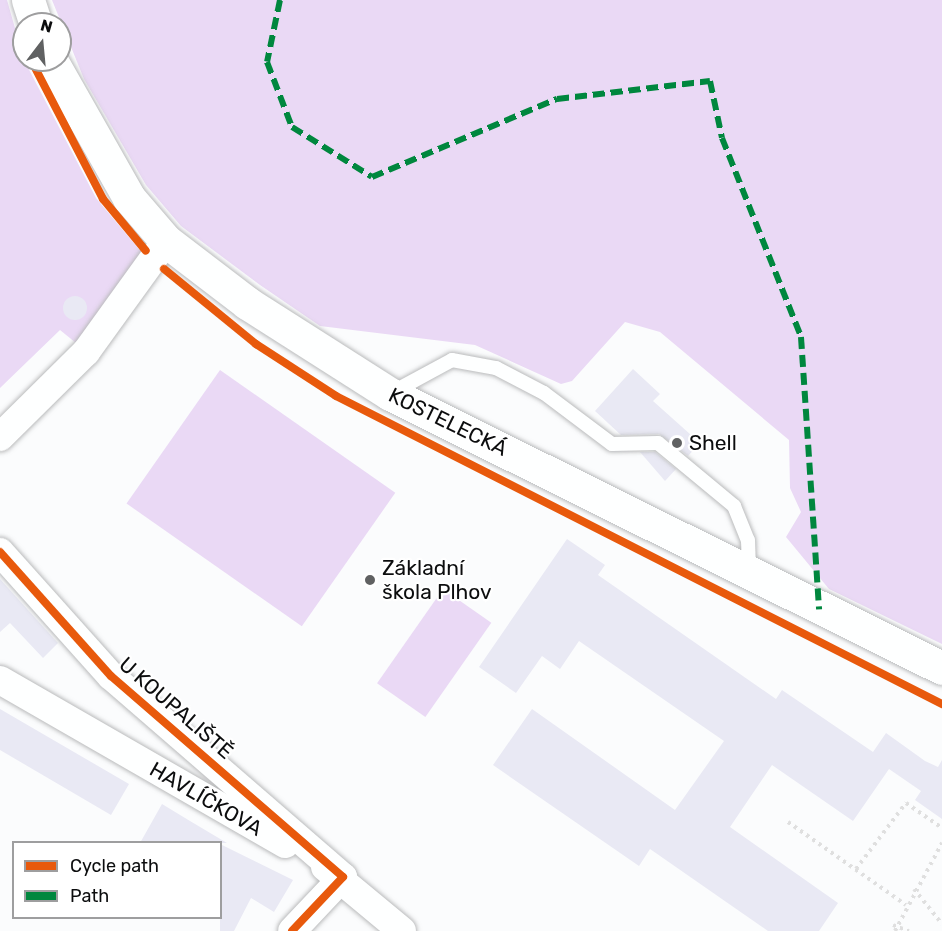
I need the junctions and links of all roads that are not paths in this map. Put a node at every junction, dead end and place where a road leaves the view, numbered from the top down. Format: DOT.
graph roads {
  1 [pos="58,72"];
  2 [pos="166,242"];
  3 [pos="390,394"];
  4 [pos="0,437"];
  5 [pos="0,552"];
  6 [pos="749,574"];
  7 [pos="942,668"];
  8 [pos="0,680"];
  9 [pos="343,877"];
  10 [pos="292,931"];
  11 [pos="402,931"];
  1 -- 2 [label="main road, KOSTELECKÁ"];
  2 -- 3 [label="main road, KOSTELECKÁ"];
  2 -- 4 [label="street"];
  3 -- 6 [label="main road, KOSTELECKÁ"];
  3 -- 6 [label="lane"];
  5 -- 9 [label="street, U KOUPALIŠTĚ"];
  6 -- 7 [label="main road, KOSTELECKÁ"];
  8 -- 9 [label="street, HAVLÍČKOVA"];
  9 -- 10 [label="street"];
  9 -- 11 [label="street, HAVLÍČKOVA"];
}
